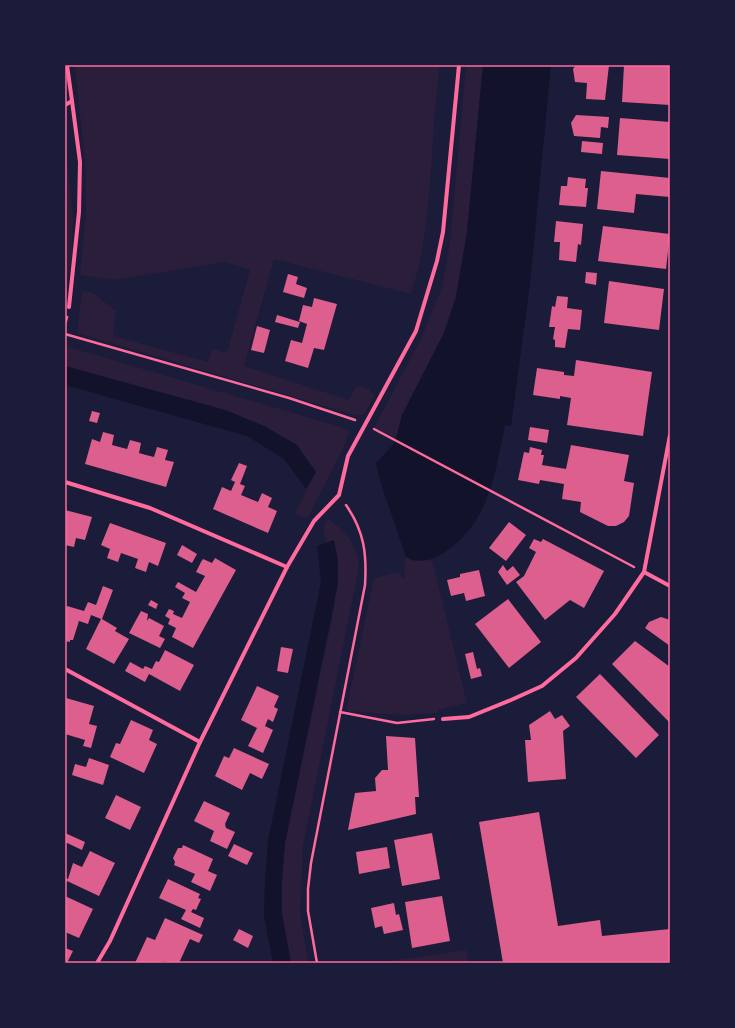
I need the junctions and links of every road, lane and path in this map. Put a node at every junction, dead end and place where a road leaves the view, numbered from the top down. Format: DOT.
graph roads {
  1 [pos="67,65"];
  2 [pos="459,65"];
  3 [pos="72,101"];
  4 [pos="65,105"];
  5 [pos="69,307"];
  6 [pos="65,334"];
  7 [pos="365,424"];
  8 [pos="670,435"];
  9 [pos="65,482"];
  10 [pos="339,496"];
  11 [pos="287,567"];
  12 [pos="644,572"];
  13 [pos="670,586"];
  14 [pos="65,669"];
  15 [pos="340,712"];
  16 [pos="442,719"];
  17 [pos="200,742"];
  18 [pos="96,963"];
  19 [pos="318,963"];
  1 -- 3 [label="street"];
  2 -- 7 [label="street"];
  3 -- 4 [label="street"];
  3 -- 5 [label="street"];
  6 -- 7 [label="path"];
  7 -- 10 [label="street"];
  7 -- 12 [label="path"];
  8 -- 12 [label="street"];
  9 -- 11 [label="street"];
  10 -- 11 [label="street"];
  10 -- 15 [label="path"];
  11 -- 17 [label="street"];
  12 -- 13 [label="street"];
  12 -- 16 [label="street"];
  14 -- 17 [label="street"];
  15 -- 16 [label="path"];
  15 -- 19 [label="path"];
  17 -- 18 [label="street"];
}
